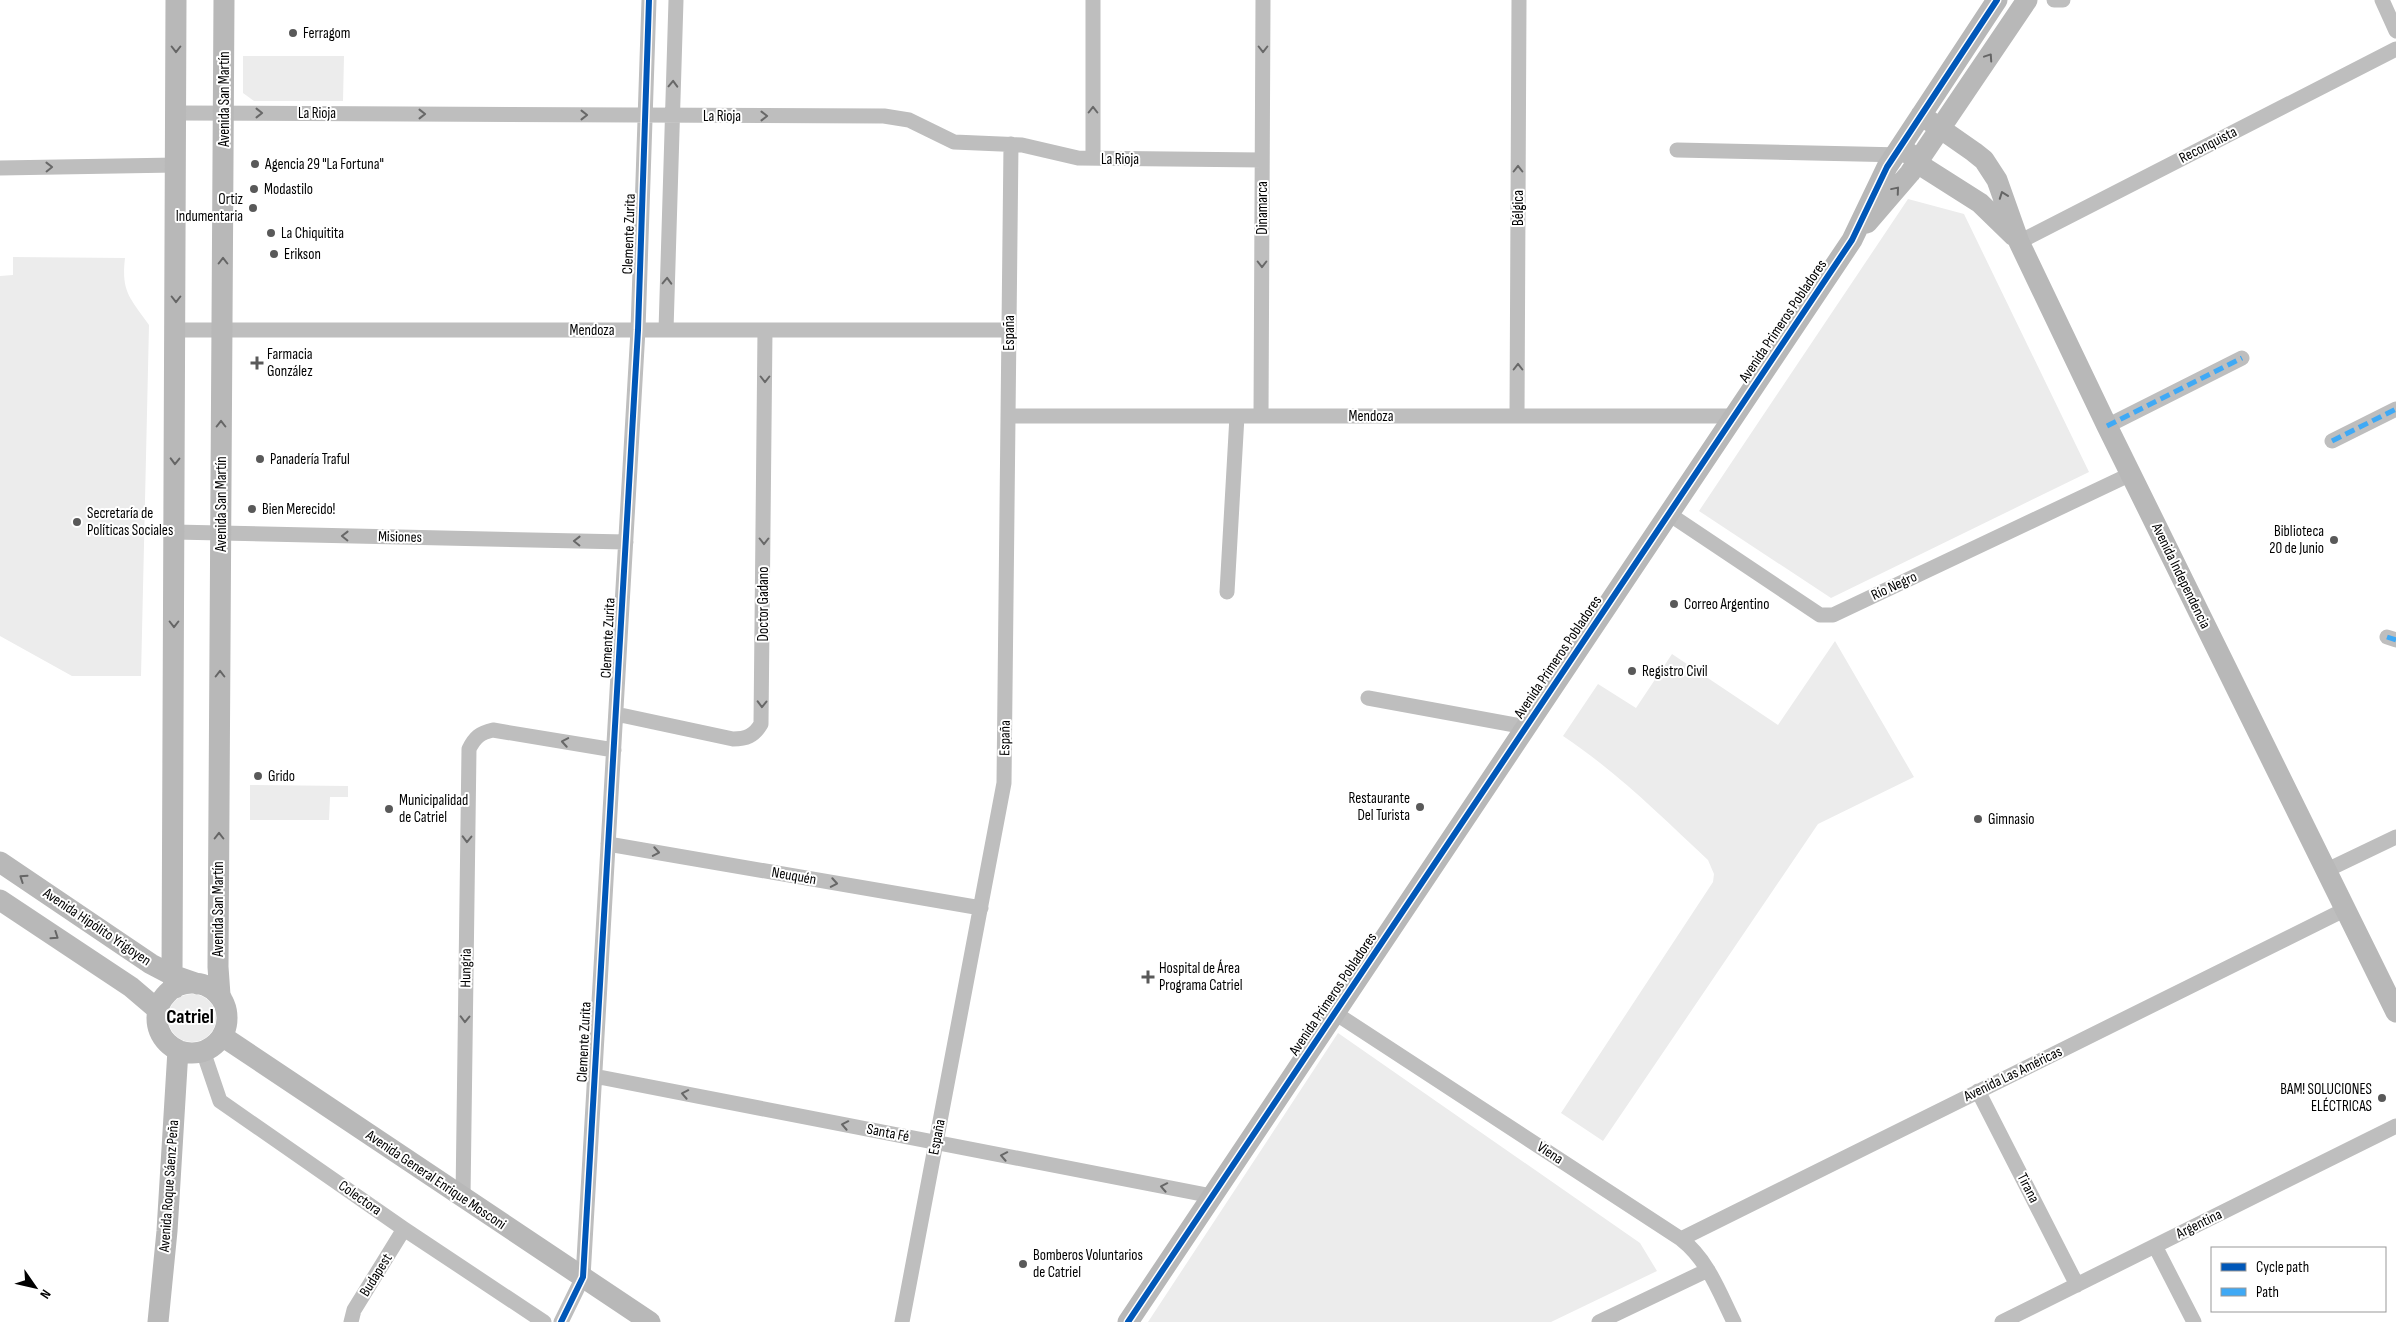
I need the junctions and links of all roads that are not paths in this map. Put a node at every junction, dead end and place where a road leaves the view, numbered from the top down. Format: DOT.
graph roads {
  1 [pos="176,0"];
  2 [pos="224,0"];
  3 [pos="649,0"];
  4 [pos="676,0"];
  5 [pos="1093,0"];
  6 [pos="1263,0"];
  7 [pos="1519,0"];
  8 [pos="1997,0"];
  9 [pos="2027,0"];
  10 [pos="2054,0"];
  11 [pos="2063,0"];
  12 [pos="2382,0"];
  13 [pos="2396,31"];
  14 [pos="2396,49"];
  15 [pos="176,113"];
  16 [pos="224,113"];
  17 [pos="646,115"];
  18 [pos="1921,115"];
  19 [pos="672,116"];
  20 [pos="1940,129"];
  21 [pos="1011,144"];
  22 [pos="1900,146"];
  23 [pos="1677,150"];
  24 [pos="1093,158"];
  25 [pos="1262,160"];
  26 [pos="1917,163"];
  27 [pos="176,165"];
  28 [pos="0,168"];
  29 [pos="1852,240"];
  30 [pos="2019,242"];
  31 [pos="176,330"];
  32 [pos="222,330"];
  33 [pos="638,330"];
  34 [pos="666,330"];
  35 [pos="765,330"];
  36 [pos="1008,330"];
  37 [pos="2242,358"];
  38 [pos="2396,409"];
  39 [pos="1008,416"];
  40 [pos="1237,416"];
  41 [pos="1261,416"];
  42 [pos="1517,416"];
  43 [pos="1734,416"];
  44 [pos="2107,426"];
  45 [pos="2332,441"];
  46 [pos="2131,474"];
  47 [pos="1669,514"];
  48 [pos="174,532"];
  49 [pos="221,533"];
  50 [pos="626,542"];
  51 [pos="1227,592"];
  52 [pos="1368,698"];
  53 [pos="616,714"];
  54 [pos="1526,727"];
  55 [pos="614,750"];
  56 [pos="2396,837"];
  57 [pos="608,844"];
  58 [pos="0,862"];
  59 [pos="2326,871"];
  60 [pos="0,900"];
  61 [pos="981,908"];
  62 [pos="2344,910"];
  63 [pos="174,981"];
  64 [pos="225,1006"];
  65 [pos="158,1010"];
  66 [pos="2396,1012"];
  67 [pos="1335,1013"];
  68 [pos="222,1036"];
  69 [pos="178,1050"];
  70 [pos="203,1052"];
  71 [pos="594,1076"];
  72 [pos="1978,1091"];
  73 [pos="2396,1126"];
  74 [pos="936,1143"];
  75 [pos="1212,1196"];
  76 [pos="464,1198"];
  77 [pos="404,1229"];
  78 [pos="1681,1239"];
  79 [pos="2155,1246"];
  80 [pos="1708,1270"];
  81 [pos="583,1277"];
  82 [pos="2077,1285"];
  83 [pos="158,1322"];
  84 [pos="351,1322"];
  85 [pos="544,1322"];
  86 [pos="561,1322"];
  87 [pos="650,1322"];
  88 [pos="902,1322"];
  89 [pos="1128,1322"];
  90 [pos="1599,1322"];
  91 [pos="1734,1322"];
  92 [pos="2002,1322"];
  93 [pos="2194,1322"];
  1 -- 15 [label="street, one-way"];
  2 -- 16 [label="street, Avenida San Martín"];
  3 -- 17 [label="street, Clemente Zurita"];
  19 -- 4 [label="street, one-way"];
  24 -- 5 [label="street, one-way"];
  6 -- 25 [label="street, Dinamarca, one-way"];
  42 -- 7 [label="street, Bélgica, one-way"];
  8 -- 18 [label="street, Avenida Primeros Pobladores"];
  20 -- 9 [label="street, Avenida Primeros Pobladores, one-way"];
  10 -- 11 [label="street"];
  12 -- 13 [label="street"];
  14 -- 30 [label="street, Reconquista"];
  15 -- 16 [label="street, La Rioja"];
  15 -- 27 [label="street"];
  16 -- 17 [label="street, La Rioja, one-way"];
  32 -- 16 [label="street, Avenida San Martín, one-way"];
  17 -- 19 [label="street, La Rioja"];
  17 -- 33 [label="street, Clemente Zurita"];
  18 -- 20 [label="street, Avenida Independencia"];
  18 -- 22 [label="street, Avenida Primeros Pobladores"];
  19 -- 21 [label="street, La Rioja, one-way"];
  34 -- 19 [label="street, one-way"];
  20 -- 26 [label="street, Avenida Primeros Pobladores"];
  30 -- 20 [label="street, Avenida Independencia, one-way"];
  21 -- 24 [label="street, La Rioja"];
  21 -- 36 [label="street, España"];
  22 -- 23 [label="street"];
  22 -- 26 [label="street, Avenida Independencia"];
  22 -- 29 [label="street, Avenida Primeros Pobladores"];
  24 -- 25 [label="street, La Rioja"];
  25 -- 41 [label="street, Dinamarca, one-way"];
  29 -- 26 [label="street, Avenida Primeros Pobladores, one-way"];
  26 -- 30 [label="street, Avenida Independencia"];
  28 -- 27 [label="street, one-way"];
  27 -- 31 [label="street, one-way"];
  29 -- 43 [label="street, Avenida Primeros Pobladores"];
  30 -- 44 [label="street, Avenida Independencia"];
  31 -- 32 [label="street, Mendoza"];
  31 -- 48 [label="street, one-way"];
  32 -- 33 [label="street, Mendoza"];
  49 -- 32 [label="street, Avenida San Martín, one-way"];
  33 -- 34 [label="street, Mendoza"];
  33 -- 50 [label="street, Clemente Zurita"];
  34 -- 35 [label="street, Mendoza"];
  35 -- 36 [label="street, Mendoza"];
  35 -- 53 [label="street, Doctor Gadano, one-way"];
  36 -- 39 [label="street, España"];
  37 -- 44 [label="street"];
  38 -- 45 [label="street"];
  39 -- 40 [label="street, Mendoza"];
  39 -- 61 [label="street, España"];
  40 -- 41 [label="street, Mendoza"];
  40 -- 51 [label="street"];
  41 -- 42 [label="street, Mendoza"];
  42 -- 43 [label="street, Mendoza"];
  43 -- 47 [label="street, Avenida Primeros Pobladores"];
  44 -- 46 [label="street, Avenida Independencia"];
  46 -- 47 [label="street, Río Negro"];
  46 -- 59 [label="street, Avenida Independencia"];
  47 -- 54 [label="street, Avenida Primeros Pobladores"];
  48 -- 49 [label="street, Misiones"];
  48 -- 63 [label="street, one-way"];
  50 -- 49 [label="street, Misiones, one-way"];
  64 -- 49 [label="street, Avenida San Martín, one-way"];
  50 -- 53 [label="street, Clemente Zurita"];
  52 -- 54 [label="street"];
  53 -- 55 [label="street, Clemente Zurita"];
  54 -- 67 [label="street, Avenida Primeros Pobladores"];
  55 -- 57 [label="street, Clemente Zurita"];
  55 -- 76 [label="street, Hungria, one-way"];
  56 -- 59 [label="street"];
  57 -- 61 [label="street, Neuquén, one-way"];
  57 -- 71 [label="street, Clemente Zurita"];
  63 -- 58 [label="street, Avenida Hipólito Yrigoyen, one-way"];
  59 -- 62 [label="street, Avenida Independencia"];
  60 -- 65 [label="street, Avenida Hipólito Yrigoyen, one-way"];
  61 -- 74 [label="street, España"];
  62 -- 66 [label="street, Avenida Independencia"];
  62 -- 72 [label="street, Avenida Las Américas"];
  63 -- 64 [label="street, Avenida Hipólito Yrigoyen"];
  63 -- 65 [label="street"];
  64 -- 68 [label="street, Avenida San Martín"];
  65 -- 69 [label="street"];
  67 -- 75 [label="street, Avenida Primeros Pobladores"];
  67 -- 78 [label="street, Viena"];
  68 -- 70 [label="street"];
  68 -- 76 [label="street, Avenida General Enrique Mosconi"];
  69 -- 70 [label="street"];
  69 -- 83 [label="street, Avenida Roque Sáenz Peña"];
  70 -- 77 [label="street, Colectora"];
  74 -- 71 [label="street, Santa Fé, one-way"];
  71 -- 81 [label="street, Clemente Zurita"];
  72 -- 78 [label="street, Avenida Las Américas"];
  72 -- 82 [label="street, Tirana"];
  73 -- 79 [label="street, Argentina"];
  75 -- 74 [label="street, Santa Fé, one-way"];
  74 -- 88 [label="street, España"];
  75 -- 89 [label="street, Avenida Primeros Pobladores"];
  76 -- 81 [label="street, Avenida General Enrique Mosconi"];
  77 -- 84 [label="street, Budapest"];
  77 -- 85 [label="street, Colectora"];
  78 -- 80 [label="street, Viena"];
  79 -- 82 [label="street, Argentina"];
  79 -- 93 [label="street"];
  80 -- 90 [label="street"];
  80 -- 91 [label="street, Viena"];
  81 -- 86 [label="street"];
  81 -- 87 [label="street, Avenida General Enrique Mosconi"];
  82 -- 92 [label="street, Argentina"];
}
